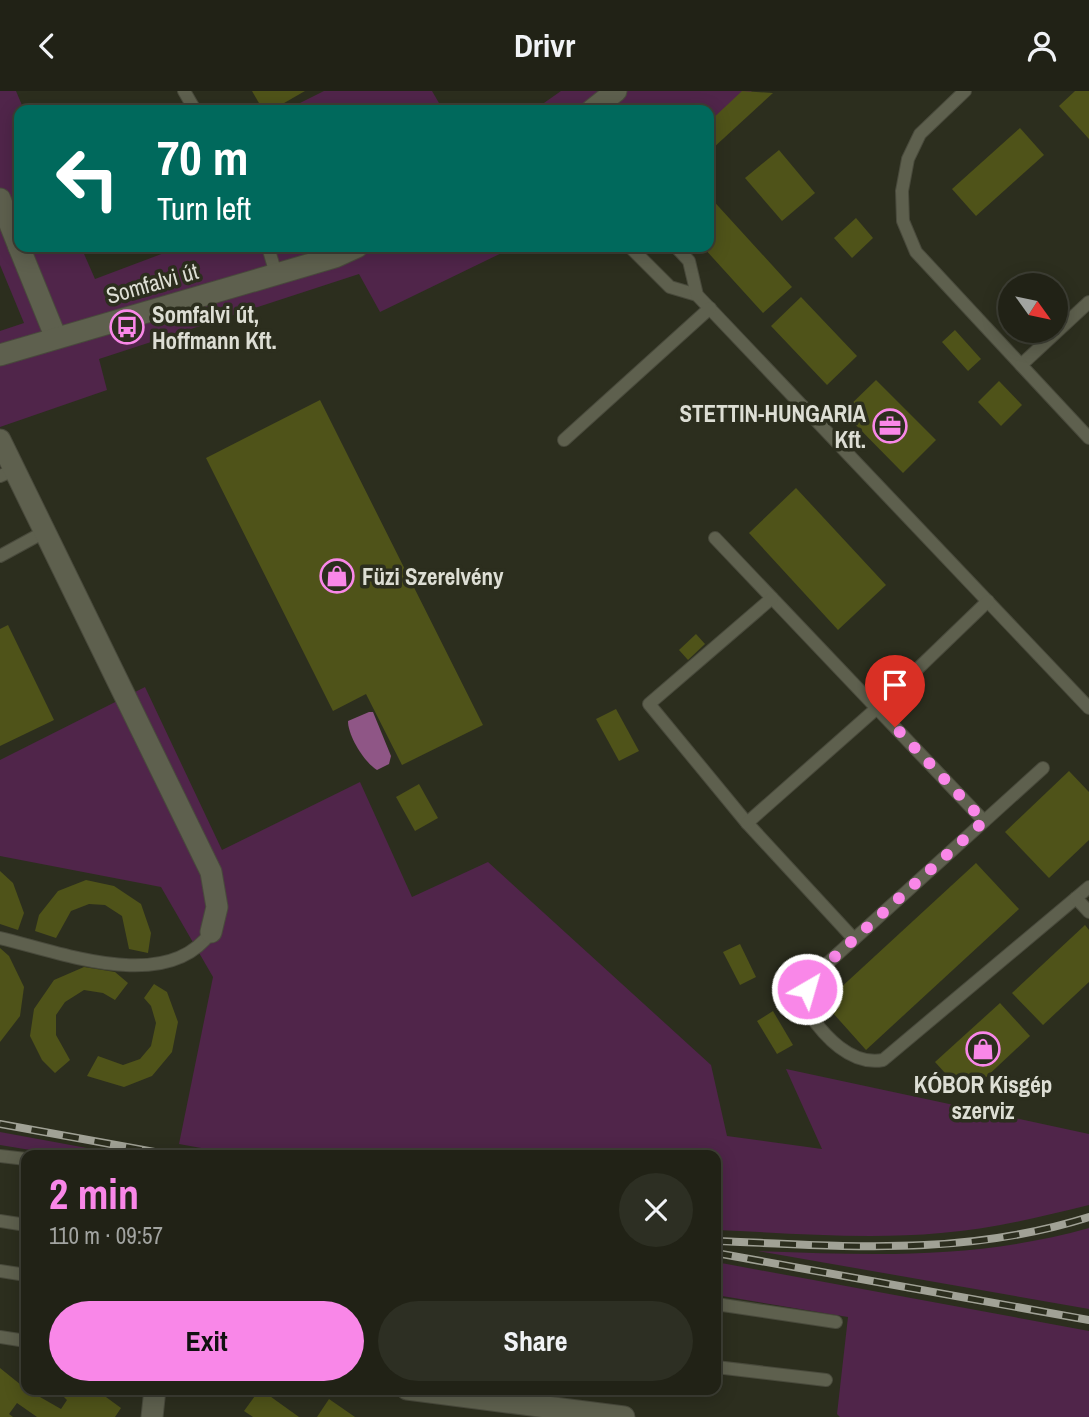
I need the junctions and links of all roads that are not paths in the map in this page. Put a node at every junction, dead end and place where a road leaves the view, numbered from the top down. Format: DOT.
graph roads {
  1 [pos="616,91"];
  2 [pos="965,91"];
  3 [pos="599,105"];
  4 [pos="0,199"];
  5 [pos="14,234"];
  6 [pos="21,252"];
  7 [pos="269,252"];
  8 [pos="342,252"];
  9 [pos="635,252"];
  10 [pos="681,252"];
  11 [pos="276,274"];
  12 [pos="697,295"];
  13 [pos="1089,302"];
  14 [pos="710,308"];
  15 [pos="56,338"];
  16 [pos="0,355"];
  17 [pos="1021,365"];
  18 [pos="1089,438"];
  19 [pos="0,440"];
  20 [pos="564,440"];
  21 [pos="7,473"];
  22 [pos="44,532"];
  23 [pos="715,538"];
  24 [pos="0,556"];
  25 [pos="772,598"];
  26 [pos="988,601"];
  27 [pos="877,708"];
  28 [pos="1089,708"];
  29 [pos="1043,768"];
  30 [pos="984,821"];
  31 [pos="747,823"];
  32 [pos="1089,887"];
  33 [pos="1076,898"];
  34 [pos="1089,912"];
  35 [pos="211,932"];
  36 [pos="0,938"];
  37 [pos="854,939"];
  38 [pos="0,1156"];
  39 [pos="21,1158"];
  40 [pos="0,1221"];
  41 [pos="21,1224"];
  42 [pos="0,1271"];
  43 [pos="21,1274"];
  44 [pos="721,1305"];
  45 [pos="836,1322"];
  46 [pos="0,1338"];
  47 [pos="21,1340"];
  48 [pos="721,1368"];
  49 [pos="826,1380"];
  50 [pos="154,1395"];
  51 [pos="454,1395"];
  52 [pos="152,1417"];
  53 [pos="624,1417"];
  1 -- 3 [label="street"];
  2 -- 17 [label="lane"];
  4 -- 5 [label="street"];
  6 -- 15 [label="street"];
  7 -- 11 [label="lane"];
  8 -- 11 [label="street, Somfalvi út"];
  9 -- 12 [label="lane"];
  10 -- 12 [label="lane"];
  11 -- 15 [label="street, Somfalvi út"];
  12 -- 14 [label="lane"];
  13 -- 17 [label="lane"];
  14 -- 20 [label="lane"];
  14 -- 26 [label="lane"];
  15 -- 16 [label="street, Somfalvi út"];
  17 -- 18 [label="lane"];
  19 -- 21 [label="street"];
  21 -- 22 [label="street"];
  22 -- 24 [label="lane"];
  22 -- 35 [label="street"];
  23 -- 25 [label="lane"];
  25 -- 27 [label="lane"];
  25 -- 31 [label="lane"];
  26 -- 27 [label="lane"];
  26 -- 28 [label="lane"];
  27 -- 30 [label="lane"];
  27 -- 31 [label="lane"];
  29 -- 30 [label="lane"];
  30 -- 37 [label="lane"];
  31 -- 37 [label="lane"];
  32 -- 33 [label="lane"];
  33 -- 34 [label="lane"];
  33 -- 37 [label="lane"];
  35 -- 36 [label="lane"];
  38 -- 39 [label="lane"];
  40 -- 41 [label="lane"];
  42 -- 43 [label="lane"];
  44 -- 45 [label="lane"];
  46 -- 47 [label="lane"];
  48 -- 49 [label="lane"];
  50 -- 52 [label="street"];
  51 -- 53 [label="street"];
}
